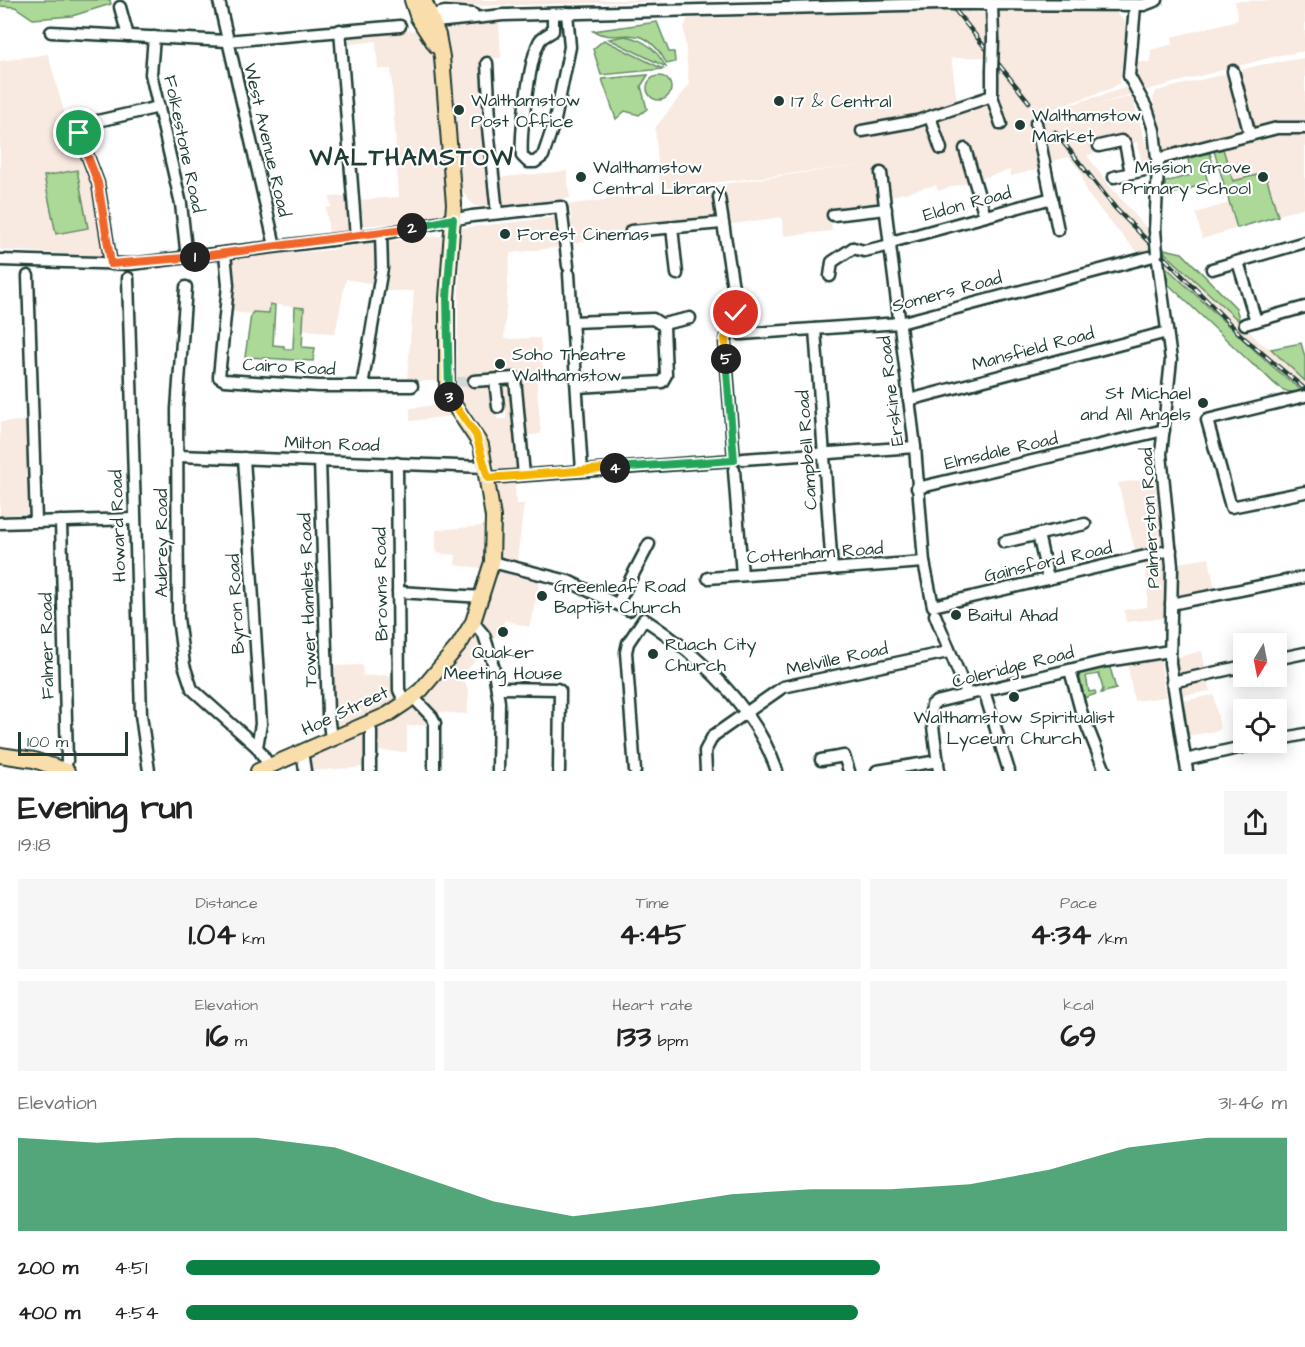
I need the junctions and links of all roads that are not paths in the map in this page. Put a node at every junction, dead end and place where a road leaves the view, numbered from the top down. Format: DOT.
graph roads {
  1 [pos="412,0"];
  2 [pos="424,0"];
  3 [pos="1157,0"];
  4 [pos="219,1"];
  5 [pos="992,4"];
  6 [pos="1135,6"];
  7 [pos="120,8"];
  8 [pos="567,13"];
  9 [pos="553,14"];
  10 [pos="426,20"];
  11 [pos="400,26"];
  12 [pos="340,30"];
  13 [pos="51,32"];
  14 [pos="128,36"];
  15 [pos="154,37"];
  16 [pos="227,41"];
  17 [pos="487,63"];
  18 [pos="1233,71"];
  19 [pos="992,96"];
  20 [pos="159,107"];
  21 [pos="930,117"];
  22 [pos="1036,123"];
  23 [pos="1001,124"];
  24 [pos="1305,128"];
  25 [pos="862,131"];
  26 [pos="1250,135"];
  27 [pos="1099,146"];
  28 [pos="941,149"];
  29 [pos="966,149"];
  30 [pos="1158,163"];
  31 [pos="881,173"];
  32 [pos="1131,173"];
  33 [pos="1114,177"];
  34 [pos="719,197"];
  35 [pos="1052,198"];
  36 [pos="886,208"];
  37 [pos="497,213"];
  38 [pos="833,214"];
  39 [pos="985,216"];
  40 [pos="453,219"];
  41 [pos="722,223"];
  42 [pos="672,227"];
  43 [pos="1058,230"];
  44 [pos="631,231"];
  45 [pos="381,234"];
  46 [pos="356,237"];
  47 [pos="1305,242"];
  48 [pos="891,244"];
  49 [pos="275,246"];
  50 [pos="225,253"];
  51 [pos="1157,254"];
  52 [pos="187,258"];
  53 [pos="0,260"];
  54 [pos="1238,262"];
  55 [pos="111,264"];
  56 [pos="1212,269"];
  57 [pos="677,274"];
  58 [pos="28,276"];
  59 [pos="830,276"];
  60 [pos="128,278"];
  61 [pos="186,287"];
  62 [pos="1305,307"];
  63 [pos="690,318"];
  64 [pos="572,322"];
  65 [pos="900,323"];
  66 [pos="663,324"];
  67 [pos="815,329"];
  68 [pos="1167,332"];
  69 [pos="741,334"];
  70 [pos="495,380"];
  71 [pos="474,381"];
  72 [pos="362,386"];
  73 [pos="411,386"];
  74 [pos="577,387"];
  75 [pos="1304,396"];
  76 [pos="909,400"];
  77 [pos="498,407"];
  78 [pos="1164,430"];
  79 [pos="915,447"];
  80 [pos="824,453"];
  81 [pos="178,456"];
  82 [pos="244,458"];
  83 [pos="320,460"];
  84 [pos="397,463"];
  85 [pos="737,463"];
  86 [pos="582,471"];
  87 [pos="487,472"];
  88 [pos="524,475"];
  89 [pos="917,488"];
  90 [pos="1305,492"];
  91 [pos="134,519"];
  92 [pos="36,521"];
  93 [pos="61,521"];
  94 [pos="0,523"];
  95 [pos="1085,524"];
  96 [pos="1038,534"];
  97 [pos="1004,542"];
  98 [pos="649,544"];
  99 [pos="1171,550"];
  100 [pos="492,562"];
  101 [pos="924,562"];
  102 [pos="832,569"];
  103 [pos="742,575"];
  104 [pos="1305,577"];
  105 [pos="708,578"];
  106 [pos="1048,579"];
  107 [pos="398,592"];
  108 [pos="483,597"];
  109 [pos="618,603"];
  110 [pos="1171,604"];
  111 [pos="629,610"];
  112 [pos="934,610"];
  113 [pos="473,622"];
  114 [pos="1170,651"];
  115 [pos="948,652"];
  116 [pos="1305,653"];
  117 [pos="1287,657"];
  118 [pos="1233,668"];
  119 [pos="1070,670"];
  120 [pos="1172,682"];
  121 [pos="497,688"];
  122 [pos="984,691"];
  123 [pos="967,693"];
  124 [pos="409,700"];
  125 [pos="745,713"];
  126 [pos="367,724"];
  127 [pos="1305,734"];
  128 [pos="1287,738"];
  129 [pos="331,739"];
  130 [pos="257,747"];
  131 [pos="302,751"];
  132 [pos="1233,752"];
  133 [pos="0,755"];
  134 [pos="821,760"];
  135 [pos="370,763"];
  136 [pos="34,765"];
  137 [pos="939,766"];
  138 [pos="1186,766"];
  139 [pos="264,768"];
  140 [pos="65,770"];
  141 [pos="150,771"];
  142 [pos="305,771"];
  143 [pos="434,771"];
  144 [pos="498,771"];
  145 [pos="559,771"];
  146 [pos="635,771"];
  147 [pos="706,771"];
  148 [pos="777,771"];
  149 [pos="849,771"];
  150 [pos="877,771"];
  151 [pos="1009,771"];
  152 [pos="1105,771"];
  1 -- 10 [label="main road, Hoe Street"];
  2 -- 10 [label="main road, Hoe Street"];
  3 -- 6 [label="street"];
  4 -- 16 [label="street, West Avenue Road"];
  5 -- 6 [label="street"];
  5 -- 8 [label="street, bridge"];
  5 -- 19 [label="street, bridge"];
  6 -- 30 [label="street, Palmerston Road"];
  7 -- 14 [label="street"];
  8 -- 9 [label="street"];
  8 -- 9 [label="street"];
  9 -- 10 [label="street"];
  10 -- 40 [label="main road, Hoe Street"];
  11 -- 12 [label="street"];
  12 -- 16 [label="street"];
  12 -- 46 [label="street"];
  13 -- 14 [label="street"];
  14 -- 15 [label="street"];
  15 -- 16 [label="street"];
  15 -- 20 [label="street, Folkestone Road"];
  16 -- 49 [label="street, West Avenue Road"];
  17 -- 37 [label="street"];
  18 -- 26 [label="street"];
  19 -- 21 [label="street"];
  19 -- 23 [label="street"];
  20 -- 52 [label="street, Folkestone Road"];
  20 -- 55 [label="street"];
  21 -- 25 [label="street"];
  21 -- 28 [label="street"];
  22 -- 35 [label="street"];
  24 -- 26 [label="street"];
  26 -- 30 [label="street"];
  27 -- 32 [label="street"];
  29 -- 39 [label="street"];
  30 -- 32 [label="street"];
  30 -- 51 [label="street, Palmerston Road, bridge"];
  31 -- 36 [label="street, Erskine Road"];
  32 -- 33 [label="street"];
  34 -- 41 [label="street"];
  35 -- 39 [label="street, Eldon Road"];
  35 -- 43 [label="street"];
  36 -- 38 [label="street"];
  36 -- 48 [label="street, Erskine Road"];
  37 -- 40 [label="street"];
  37 -- 64 [label="street"];
  39 -- 48 [label="street, Eldon Road"];
  40 -- 45 [label="street"];
  40 -- 87 [label="main road, Hoe Street"];
  41 -- 42 [label="street"];
  41 -- 85 [label="street"];
  42 -- 44 [label="street"];
  42 -- 57 [label="street"];
  45 -- 46 [label="street"];
  45 -- 72 [label="street"];
  46 -- 49 [label="street"];
  47 -- 54 [label="street"];
  48 -- 59 [label="street, Eldon Road"];
  48 -- 65 [label="street, Erskine Road"];
  49 -- 50 [label="street"];
  50 -- 52 [label="street"];
  50 -- 72 [label="street, Cairo Road"];
  51 -- 65 [label="street, Somers Road"];
  51 -- 68 [label="street, Palmerston Road"];
  52 -- 55 [label="street"];
  53 -- 55 [label="street"];
  54 -- 56 [label="street"];
  54 -- 62 [label="street"];
  58 -- 92 [label="street"];
  60 -- 91 [label="street, Howard Road"];
  61 -- 81 [label="street, Aubrey Road"];
  63 -- 66 [label="street"];
  64 -- 66 [label="street"];
  64 -- 74 [label="street"];
  65 -- 67 [label="street, Somers Road"];
  65 -- 76 [label="street, Erskine Road"];
  66 -- 74 [label="street"];
  67 -- 69 [label="street, Somers Road"];
  67 -- 80 [label="street, Campbell Road"];
  68 -- 76 [label="street, Mansfield Road"];
  68 -- 78 [label="street, Palmerston Road"];
  70 -- 71 [label="street"];
  70 -- 77 [label="street"];
  70 -- 88 [label="street"];
  72 -- 73 [label="street, Cairo Road"];
  74 -- 86 [label="street"];
  75 -- 90 [label="street"];
  76 -- 79 [label="street, Erskine Road"];
  78 -- 89 [label="street, Elmsdale Road"];
  78 -- 99 [label="street, Palmerston Road"];
  79 -- 80 [label="street, Milton Road"];
  79 -- 89 [label="street, Erskine Road"];
  80 -- 85 [label="street, Milton Road"];
  80 -- 102 [label="street, Campbell Road"];
  81 -- 82 [label="street, Milton Road"];
  81 -- 130 [label="street, Aubrey Road"];
  82 -- 83 [label="street, Milton Road"];
  82 -- 130 [label="street, Byron Road"];
  83 -- 84 [label="street, Milton Road"];
  83 -- 129 [label="street, Tower Hamlets Road"];
  84 -- 87 [label="street, Milton Road"];
  84 -- 107 [label="street, Browns Road"];
  85 -- 86 [label="street, Milton Road"];
  85 -- 103 [label="street"];
  86 -- 88 [label="street, Milton Road"];
  87 -- 88 [label="street, Milton Road"];
  87 -- 100 [label="main road, Hoe Street"];
  89 -- 101 [label="street, Erskine Road"];
  91 -- 93 [label="street"];
  91 -- 141 [label="street, Howard Road"];
  92 -- 93 [label="street"];
  92 -- 94 [label="street"];
  93 -- 140 [label="street, Falmer Road"];
  95 -- 96 [label="street"];
  96 -- 97 [label="street"];
  96 -- 106 [label="street"];
  98 -- 109 [label="street"];
  99 -- 106 [label="street, Gainsford Road"];
  99 -- 110 [label="street, Palmerston Road"];
  100 -- 108 [label="main road, Hoe Street"];
  100 -- 109 [label="street"];
  101 -- 102 [label="street, Cottenham Road"];
  101 -- 112 [label="street, Erskine Road"];
  102 -- 103 [label="street, Cottenham Road"];
  103 -- 105 [label="street, Cottenham Road"];
  104 -- 110 [label="street"];
  106 -- 112 [label="street, Gainsford Road"];
  107 -- 108 [label="street"];
  107 -- 124 [label="street, Browns Road"];
  108 -- 113 [label="main road, Hoe Street"];
  109 -- 111 [label="street"];
  110 -- 114 [label="street, Palmerston Road"];
  112 -- 115 [label="street, Erskine Road"];
  113 -- 121 [label="street"];
  113 -- 124 [label="main road, Hoe Street"];
  114 -- 119 [label="street, Coleridge Road"];
  114 -- 120 [label="street, Palmerston Road"];
  115 -- 123 [label="street, Erskine Road"];
  115 -- 125 [label="street, Melville Road"];
  116 -- 117 [label="street"];
  118 -- 120 [label="street"];
  119 -- 122 [label="street, Coleridge Road"];
  119 -- 152 [label="street"];
  120 -- 138 [label="street, Palmerston Road"];
  121 -- 144 [label="street"];
  121 -- 145 [label="street"];
  122 -- 123 [label="street, Coleridge Road"];
  122 -- 151 [label="street"];
  123 -- 137 [label="street, Coleridge Road"];
  124 -- 126 [label="main road, Hoe Street"];
  124 -- 143 [label="street"];
  125 -- 146 [label="street"];
  125 -- 147 [label="street, Melville Road"];
  125 -- 148 [label="street"];
  126 -- 129 [label="main road, Hoe Street"];
  126 -- 135 [label="street"];
  127 -- 128 [label="street"];
  129 -- 131 [label="main road, Hoe Street"];
  130 -- 139 [label="street, Aubrey Road"];
  131 -- 139 [label="main road, Hoe Street"];
  131 -- 142 [label="street"];
  132 -- 138 [label="street"];
  133 -- 136 [label="main road"];
  134 -- 149 [label="street"];
  136 -- 140 [label="main road"];
  137 -- 150 [label="street"];
}
